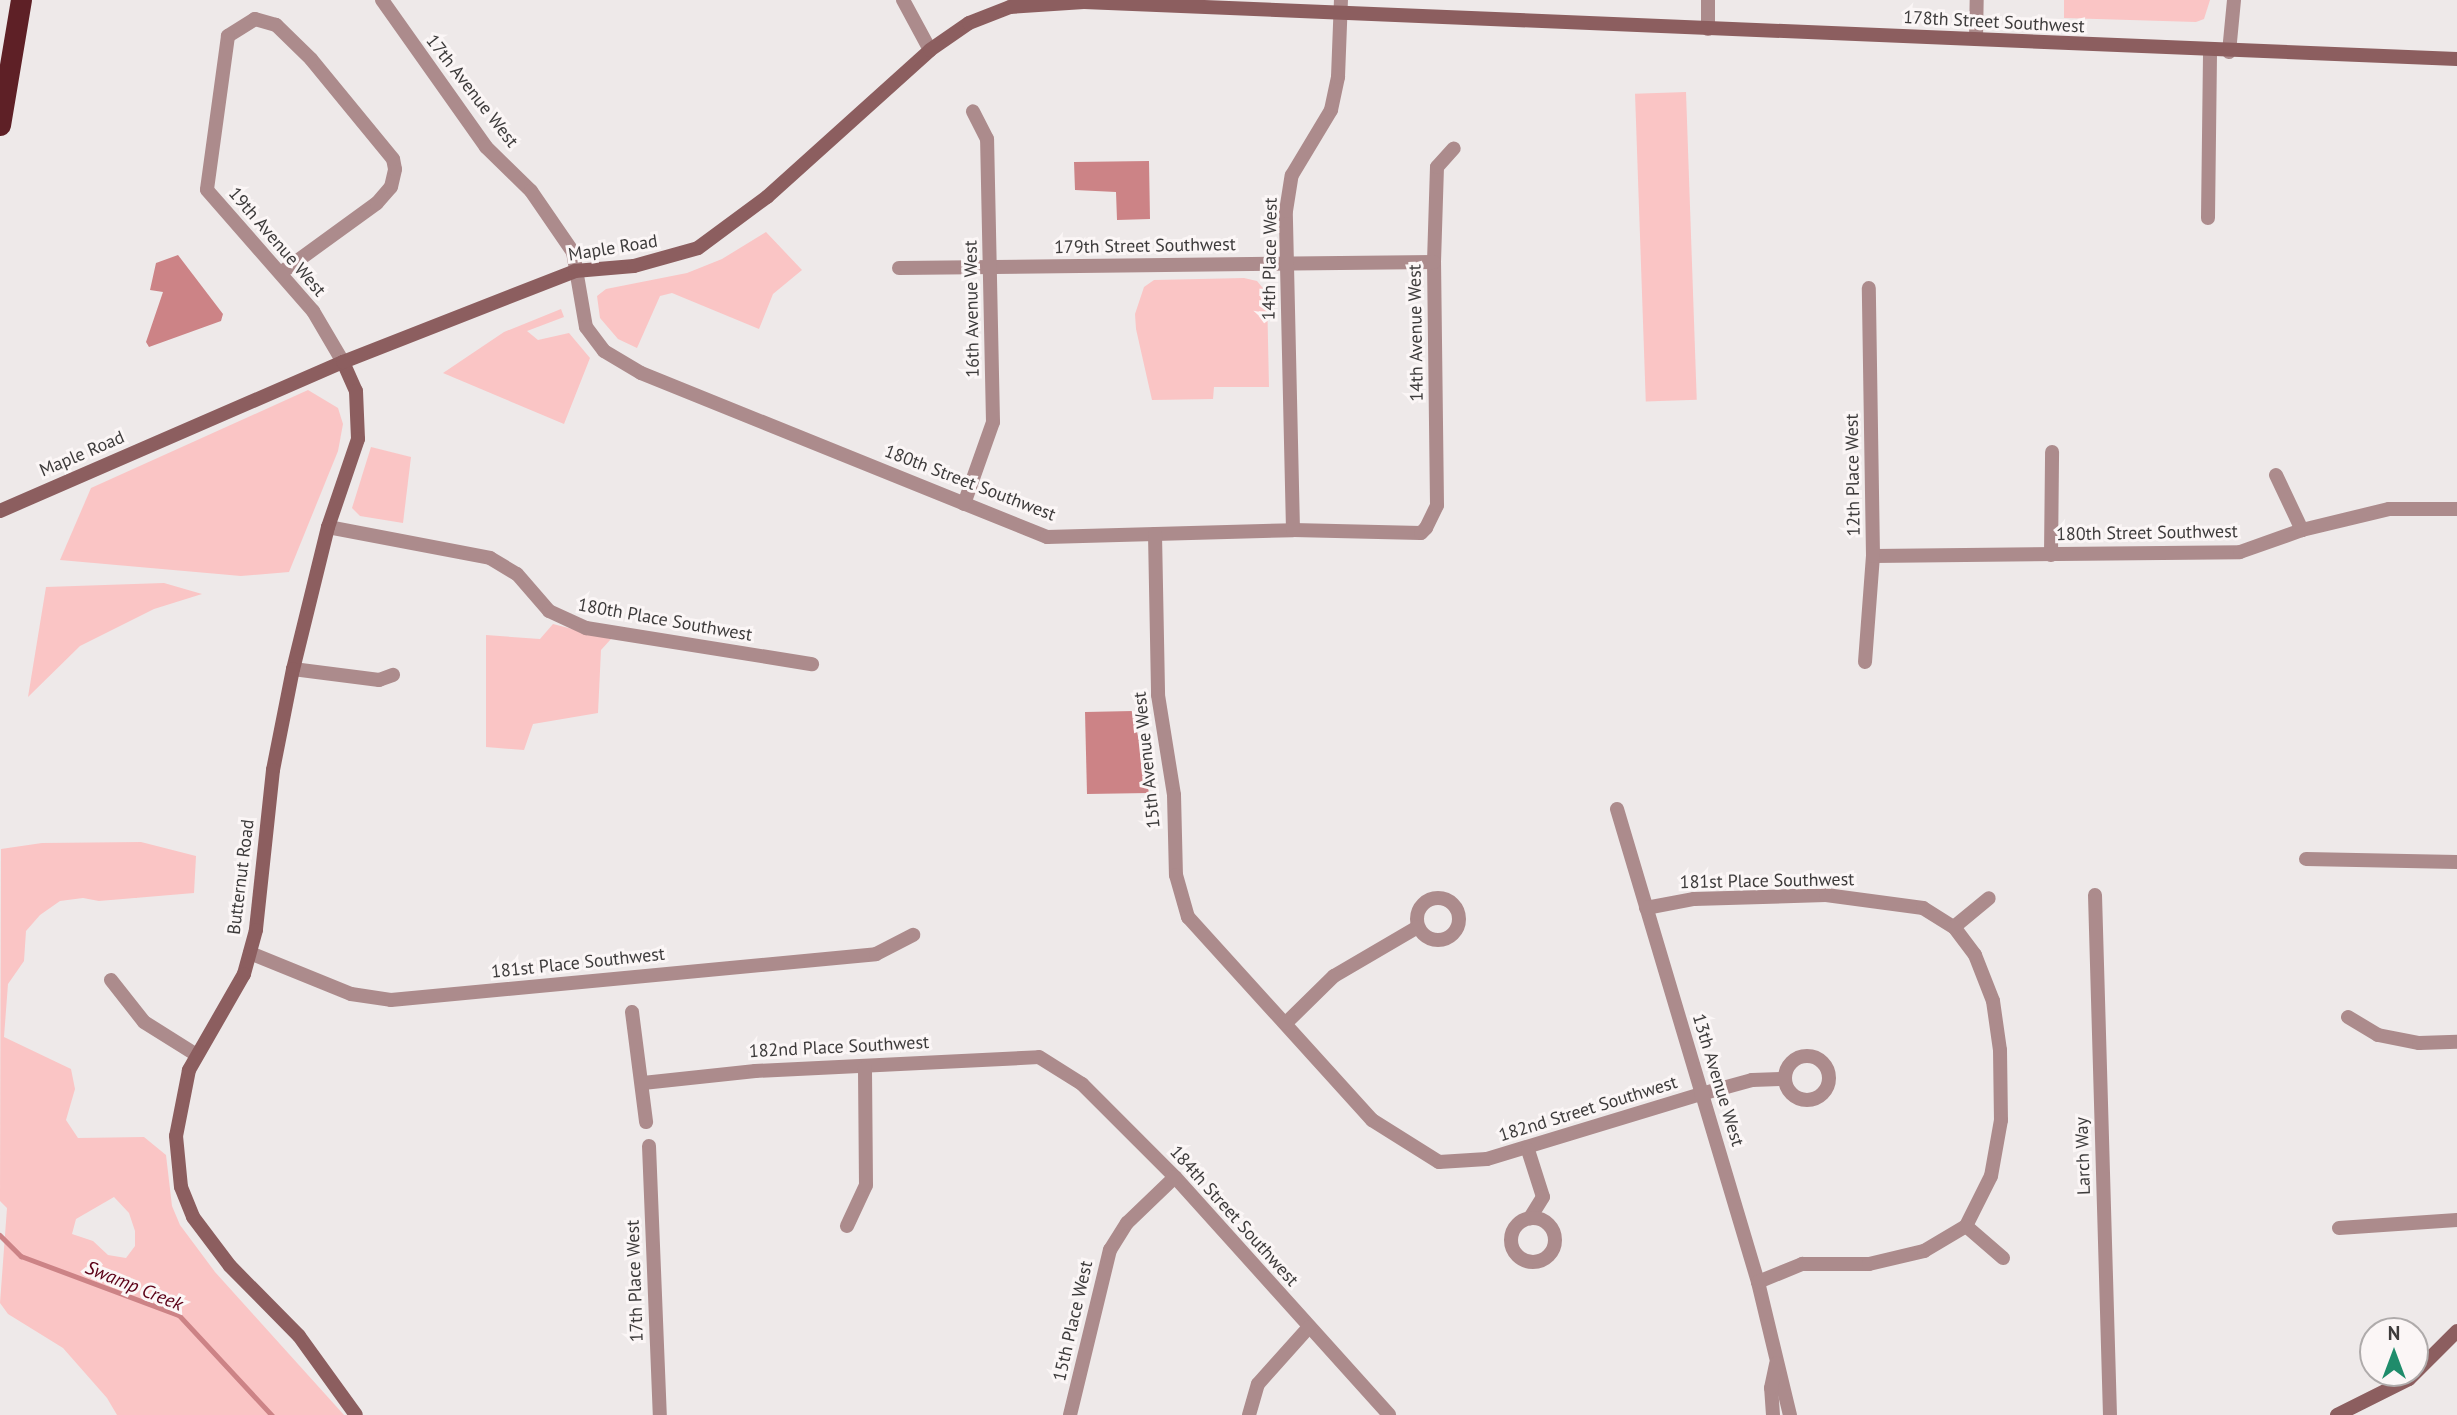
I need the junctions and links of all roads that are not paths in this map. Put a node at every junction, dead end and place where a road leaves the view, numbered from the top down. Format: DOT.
graph roads {
  1 [pos="21,0"];
  2 [pos="903,0"];
  3 [pos="1708,0"];
  4 [pos="1977,0"];
  5 [pos="2234,0"];
  6 [pos="380,1"];
  7 [pos="1193,3"];
  8 [pos="1342,6"];
  9 [pos="1708,29"];
  10 [pos="1976,40"];
  11 [pos="930,50"];
  12 [pos="2210,51"];
  13 [pos="2229,52"];
  14 [pos="2457,59"];
  15 [pos="974,111"];
  16 [pos="0,125"];
  17 [pos="1454,148"];
  18 [pos="2208,218"];
  19 [pos="1434,262"];
  20 [pos="1287,264"];
  21 [pos="990,267"];
  22 [pos="899,268"];
  23 [pos="575,271"];
  24 [pos="282,272"];
  25 [pos="1869,288"];
  26 [pos="343,362"];
  27 [pos="2052,452"];
  28 [pos="2276,475"];
  29 [pos="964,504"];
  30 [pos="4,509"];
  31 [pos="2457,509"];
  32 [pos="1431,523"];
  33 [pos="328,527"];
  34 [pos="1293,530"];
  35 [pos="2302,530"];
  36 [pos="1155,534"];
  37 [pos="2051,555"];
  38 [pos="1873,556"];
  39 [pos="1865,662"];
  40 [pos="812,664"];
  41 [pos="293,668"];
  42 [pos="393,675"];
  43 [pos="1617,809"];
  44 [pos="2306,859"];
  45 [pos="2457,862"];
  46 [pos="2095,895"];
  47 [pos="1989,898"];
  48 [pos="1646,908"];
  49 [pos="1418,927"];
  50 [pos="1954,927"];
  51 [pos="913,935"];
  52 [pos="250,953"];
  53 [pos="111,980"];
  54 [pos="632,1012"];
  55 [pos="2348,1017"];
  56 [pos="1286,1023"];
  57 [pos="2457,1042"];
  58 [pos="195,1054"];
  59 [pos="1038,1057"];
  60 [pos="865,1068"];
  61 [pos="1784,1079"];
  62 [pos="643,1083"];
  63 [pos="1701,1094"];
  64 [pos="1372,1120"];
  65 [pos="646,1122"];
  66 [pos="649,1146"];
  67 [pos="1528,1150"];
  68 [pos="1175,1177"];
  69 [pos="1530,1218"];
  70 [pos="2457,1220"];
  71 [pos="848,1226"];
  72 [pos="1966,1226"];
  73 [pos="2339,1228"];
  74 [pos="2003,1258"];
  75 [pos="1758,1282"];
  76 [pos="1309,1327"];
  77 [pos="2457,1331"];
  78 [pos="1776,1364"];
  79 [pos="356,1415"];
  80 [pos="660,1415"];
  81 [pos="1070,1415"];
  82 [pos="1248,1415"];
  83 [pos="1389,1415"];
  84 [pos="1773,1415"];
  85 [pos="1790,1415"];
  86 [pos="2110,1415"];
  87 [pos="2337,1415"];
  1 -- 16 [label="highway"];
  2 -- 11 [label="street"];
  3 -- 9 [label="street"];
  4 -- 10 [label="street"];
  5 -- 13 [label="street"];
  6 -- 23 [label="street, 17th Avenue West"];
  7 -- 8 [label="street, 178th Street Southwest"];
  7 -- 11 [label="street, Maple Road"];
  8 -- 9 [label="street, 178th Street Southwest"];
  8 -- 20 [label="street, 14th Place West"];
  9 -- 10 [label="street, 178th Street Southwest"];
  10 -- 12 [label="street, 178th Street Southwest"];
  11 -- 23 [label="street, Maple Road"];
  12 -- 13 [label="street, 178th Street Southwest"];
  12 -- 18 [label="street"];
  13 -- 14 [label="street, 178th Street Southwest"];
  15 -- 21 [label="street, 16th Avenue West"];
  17 -- 19 [label="street, 14th Avenue West"];
  19 -- 20 [label="street, 179th Street Southwest"];
  19 -- 32 [label="street, 14th Avenue West"];
  20 -- 21 [label="street, 179th Street Southwest"];
  20 -- 34 [label="street, 14th Place West"];
  21 -- 22 [label="street, 179th Street Southwest"];
  21 -- 29 [label="street, 16th Avenue West"];
  23 -- 26 [label="street, Maple Road"];
  23 -- 29 [label="street, 180th Street Southwest"];
  24 -- 24 [label="street, 19th Avenue West"];
  24 -- 26 [label="street, 19th Avenue West"];
  25 -- 38 [label="street, 12th Place West"];
  26 -- 30 [label="street, Maple Road"];
  26 -- 33 [label="street, Butternut Road"];
  27 -- 37 [label="street"];
  28 -- 35 [label="street"];
  29 -- 36 [label="street, 180th Street Southwest"];
  31 -- 35 [label="street, 180th Street Southwest"];
  32 -- 34 [label="street, 180th Street Southwest"];
  33 -- 40 [label="street, 180th Place Southwest"];
  33 -- 41 [label="street, Butternut Road"];
  34 -- 36 [label="street, 180th Street Southwest"];
  35 -- 37 [label="street, 180th Street Southwest"];
  36 -- 56 [label="street, 15th Avenue West"];
  37 -- 38 [label="street, 180th Street Southwest"];
  38 -- 39 [label="street, 12th Place West"];
  41 -- 42 [label="street"];
  41 -- 52 [label="street, Butternut Road"];
  43 -- 48 [label="street, 13th Avenue West"];
  44 -- 45 [label="street"];
  46 -- 86 [label="street, Larch Way"];
  47 -- 50 [label="street"];
  48 -- 50 [label="street, 181st Place Southwest"];
  48 -- 63 [label="street, 13th Avenue West"];
  49 -- 56 [label="street"];
  50 -- 72 [label="street"];
  51 -- 52 [label="street, 181st Place Southwest"];
  52 -- 58 [label="street, Butternut Road"];
  53 -- 58 [label="street"];
  54 -- 62 [label="street"];
  55 -- 57 [label="street"];
  56 -- 64 [label="street, 15th Avenue West"];
  58 -- 79 [label="street, Butternut Road"];
  59 -- 60 [label="street, 182nd Place Southwest"];
  59 -- 68 [label="street, 184th Street Southwest"];
  60 -- 62 [label="street, 182nd Place Southwest"];
  60 -- 71 [label="street"];
  61 -- 63 [label="street, 182nd Street Southwest"];
  62 -- 65 [label="street"];
  63 -- 67 [label="street, 182nd Street Southwest"];
  63 -- 75 [label="street, 13th Avenue West"];
  64 -- 67 [label="street, 182nd Street Southwest"];
  66 -- 80 [label="street, 17th Place West"];
  67 -- 69 [label="street"];
  68 -- 76 [label="street, 184th Street Southwest"];
  68 -- 81 [label="street, 15th Place West"];
  70 -- 73 [label="street"];
  72 -- 74 [label="street"];
  72 -- 75 [label="street"];
  75 -- 78 [label="street, 13th Avenue West"];
  76 -- 82 [label="street"];
  76 -- 83 [label="street, 184th Street Southwest"];
  77 -- 87 [label="street"];
  78 -- 84 [label="street, 13th Avenue West"];
  78 -- 85 [label="street, 13th Avenue West"];
}
